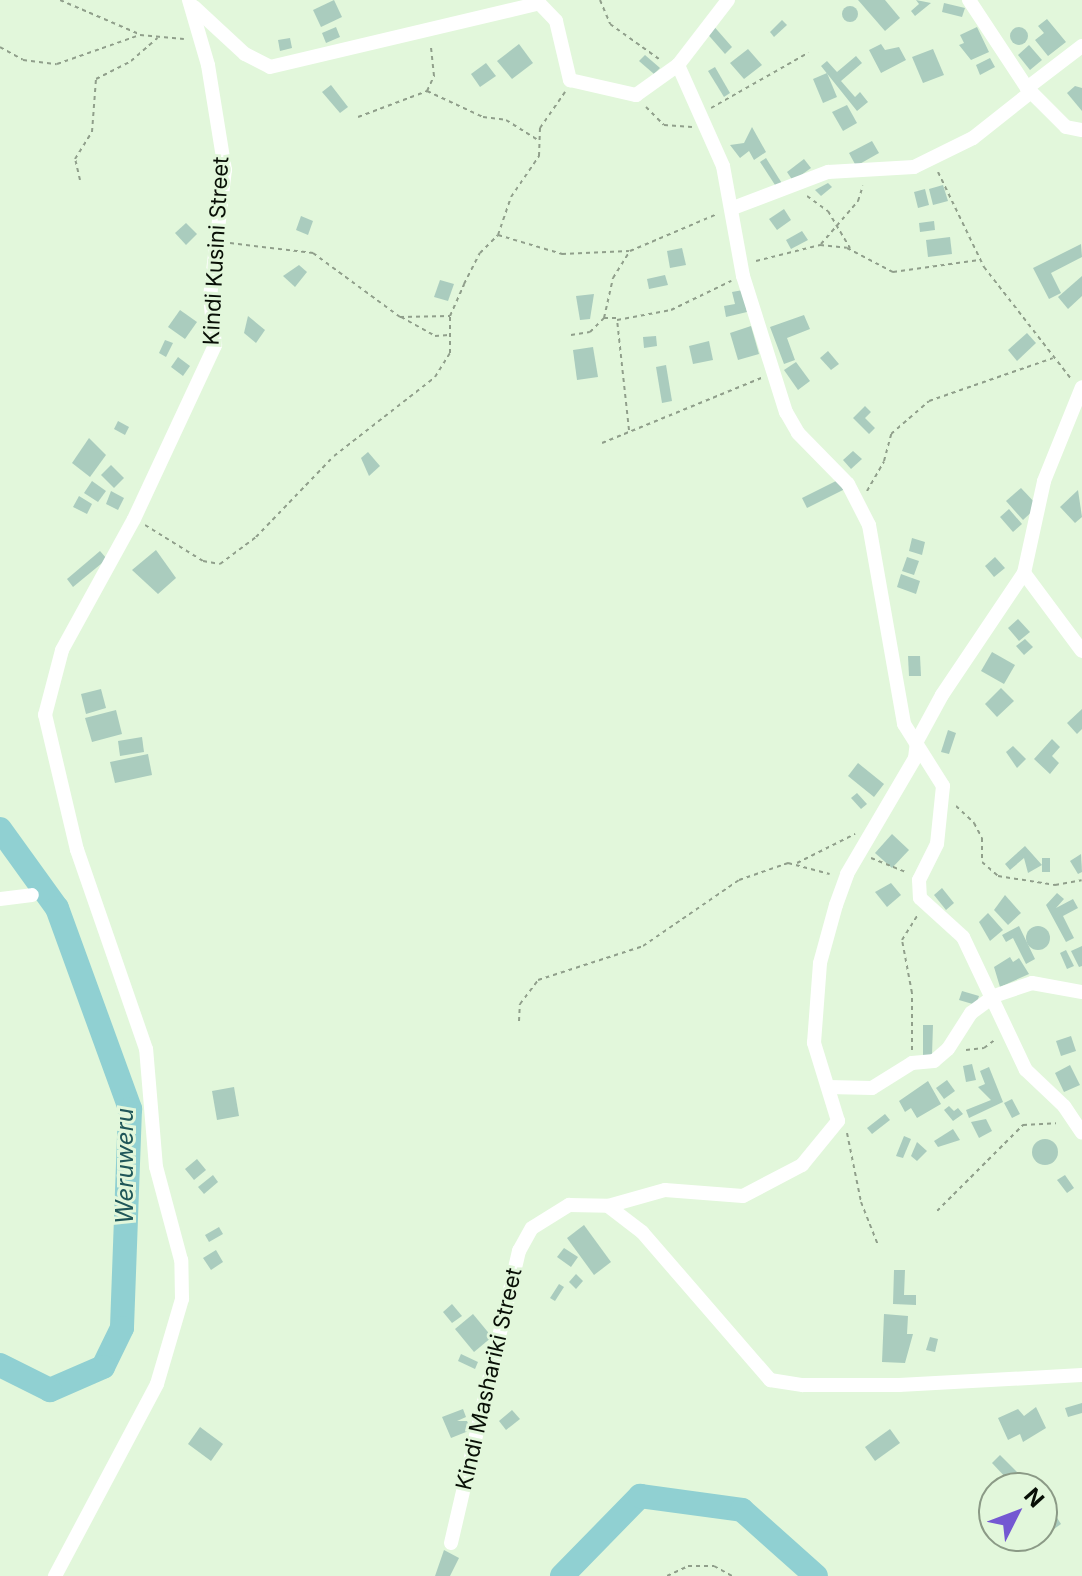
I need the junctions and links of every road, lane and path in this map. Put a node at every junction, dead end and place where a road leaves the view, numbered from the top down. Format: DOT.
graph roads {
  1 [pos="60,0"];
  2 [pos="600,0"];
  3 [pos="728,0"];
  4 [pos="969,0"];
  5 [pos="538,2"];
  6 [pos="191,3"];
  7 [pos="432,28"];
  8 [pos="140,35"];
  9 [pos="158,37"];
  10 [pos="201,41"];
  11 [pos="1082,46"];
  12 [pos="0,47"];
  13 [pos="808,53"];
  14 [pos="675,68"];
  15 [pos="580,84"];
  16 [pos="1029,90"];
  17 [pos="427,91"];
  18 [pos="636,95"];
  19 [pos="699,114"];
  20 [pos="358,117"];
  21 [pos="1082,130"];
  22 [pos="711,137"];
  23 [pos="538,139"];
  24 [pos="928,157"];
  25 [pos="866,170"];
  26 [pos="80,180"];
  27 [pos="780,194"];
  28 [pos="733,208"];
  29 [pos="837,227"];
  30 [pos="220,235"];
  31 [pos="498,235"];
  32 [pos="820,245"];
  33 [pos="850,249"];
  34 [pos="630,251"];
  35 [pos="980,260"];
  36 [pos="742,270"];
  37 [pos="450,316"];
  38 [pos="400,317"];
  39 [pos="604,318"];
  40 [pos="619,318"];
  41 [pos="449,335"];
  42 [pos="571,335"];
  43 [pos="1054,358"];
  44 [pos="774,373"];
  45 [pos="1081,389"];
  46 [pos="629,430"];
  47 [pos="602,443"];
  48 [pos="861,503"];
  49 [pos="134,519"];
  50 [pos="1024,573"];
  51 [pos="1082,651"];
  52 [pos="917,741"];
  53 [pos="944,796"];
  54 [pos="872,830"];
  55 [pos="861,852"];
  56 [pos="797,864"];
  57 [pos="926,869"];
  58 [pos="847,874"];
  59 [pos="1082,880"];
  60 [pos="32,895"];
  61 [pos="0,899"];
  62 [pos="924,906"];
  63 [pos="1082,992"];
  64 [pos="994,996"];
  65 [pos="519,1021"];
  66 [pos="1004,1025"];
  67 [pos="948,1049"];
  68 [pos="912,1063"];
  69 [pos="828,1087"];
  70 [pos="839,1113"];
  71 [pos="1079,1123"];
  72 [pos="608,1206"];
  73 [pos="937,1211"];
  74 [pos="878,1245"];
  75 [pos="1082,1375"];
  76 [pos="451,1543"];
  77 [pos="55,1576"];
  78 [pos="667,1576"];
  79 [pos="732,1576"];
  1 -- 8 [label="path"];
  2 -- 14 [label="path"];
  3 -- 14 [label="street"];
  4 -- 16 [label="street"];
  5 -- 7 [label="street"];
  5 -- 15 [label="street"];
  6 -- 7 [label="street"];
  6 -- 10 [label="street, Kindi Kusini Street"];
  7 -- 17 [label="path"];
  8 -- 9 [label="path"];
  8 -- 12 [label="path"];
  9 -- 10 [label="path"];
  9 -- 26 [label="path"];
  10 -- 30 [label="street, Kindi Kusini Street"];
  11 -- 16 [label="street"];
  13 -- 19 [label="path"];
  14 -- 18 [label="street"];
  14 -- 19 [label="street"];
  15 -- 18 [label="street"];
  15 -- 23 [label="path"];
  16 -- 21 [label="street"];
  16 -- 24 [label="street"];
  17 -- 20 [label="path"];
  17 -- 23 [label="path"];
  18 -- 22 [label="path"];
  19 -- 22 [label="street"];
  22 -- 28 [label="street"];
  23 -- 31 [label="path"];
  24 -- 25 [label="street"];
  24 -- 35 [label="path"];
  25 -- 27 [label="street"];
  25 -- 29 [label="path"];
  27 -- 28 [label="street"];
  27 -- 29 [label="path"];
  28 -- 34 [label="path"];
  28 -- 36 [label="street"];
  29 -- 32 [label="path"];
  29 -- 33 [label="path"];
  30 -- 38 [label="path"];
  30 -- 49 [label="street, Kindi Kusini Street"];
  31 -- 34 [label="path"];
  31 -- 37 [label="path"];
  32 -- 33 [label="path"];
  32 -- 36 [label="path"];
  33 -- 35 [label="path"];
  34 -- 39 [label="path"];
  35 -- 43 [label="path"];
  36 -- 40 [label="path"];
  36 -- 44 [label="street"];
  37 -- 38 [label="path"];
  37 -- 41 [label="path"];
  38 -- 41 [label="path"];
  39 -- 40 [label="path"];
  39 -- 42 [label="path"];
  40 -- 46 [label="path"];
  41 -- 49 [label="path"];
  43 -- 45 [label="path"];
  43 -- 48 [label="path"];
  44 -- 46 [label="path"];
  44 -- 48 [label="street"];
  45 -- 50 [label="street"];
  46 -- 47 [label="path"];
  48 -- 52 [label="street"];
  49 -- 77 [label="street, Kindi Kusini Street"];
  50 -- 51 [label="street"];
  50 -- 52 [label="street"];
  52 -- 53 [label="street"];
  52 -- 54 [label="street"];
  53 -- 57 [label="street"];
  53 -- 59 [label="path"];
  54 -- 55 [label="street"];
  54 -- 56 [label="path"];
  55 -- 57 [label="path"];
  55 -- 58 [label="street"];
  56 -- 58 [label="path"];
  56 -- 65 [label="path"];
  57 -- 62 [label="street"];
  58 -- 69 [label="street"];
  60 -- 61 [label="street"];
  62 -- 64 [label="street"];
  62 -- 68 [label="path"];
  63 -- 64 [label="street"];
  64 -- 66 [label="street"];
  64 -- 67 [label="street"];
  66 -- 67 [label="path"];
  66 -- 71 [label="street"];
  67 -- 68 [label="street"];
  68 -- 69 [label="street"];
  69 -- 70 [label="street"];
  70 -- 72 [label="street, Kindi Mashariki Street"];
  70 -- 74 [label="path"];
  71 -- 73 [label="path"];
  72 -- 75 [label="street"];
  72 -- 76 [label="street, Kindi Mashariki Street"];
  78 -- 79 [label="path"];
}
